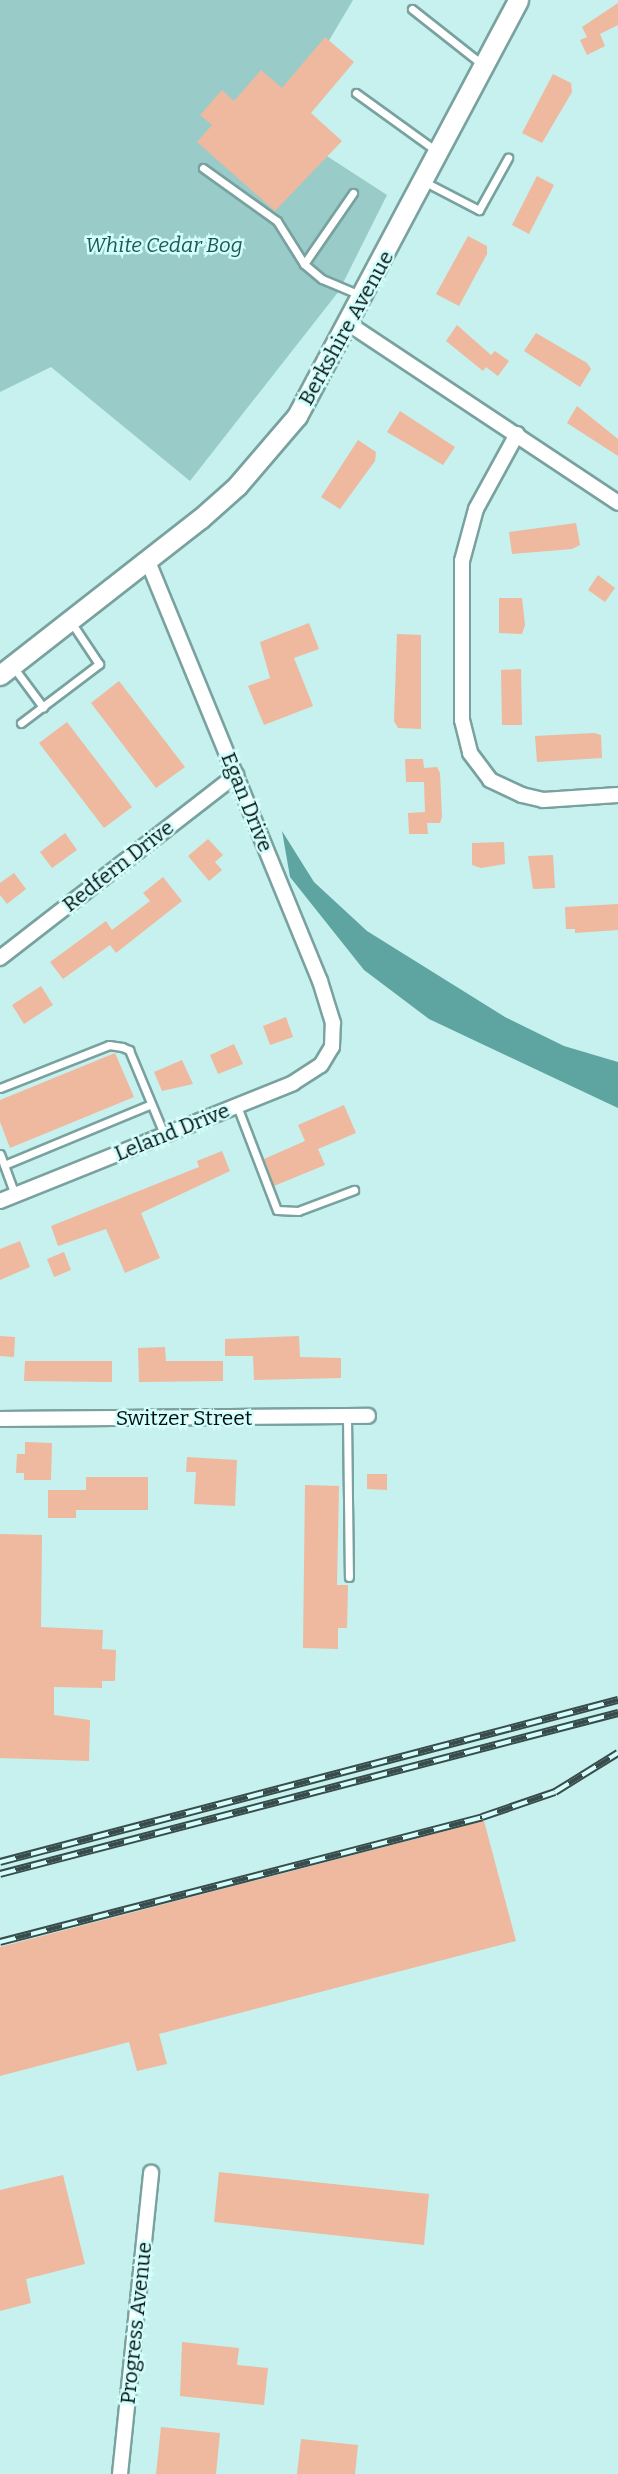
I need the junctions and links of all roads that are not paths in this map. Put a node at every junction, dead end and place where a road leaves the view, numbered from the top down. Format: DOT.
graph roads {
  1 [pos="517,0"];
  2 [pos="412,9"];
  3 [pos="483,66"];
  4 [pos="356,93"];
  5 [pos="439,152"];
  6 [pos="508,158"];
  7 [pos="203,169"];
  8 [pos="424,182"];
  9 [pos="353,193"];
  10 [pos="304,264"];
  11 [pos="364,296"];
  12 [pos="349,324"];
  13 [pos="517,435"];
  14 [pos="618,503"];
  15 [pos="148,561"];
  16 [pos="71,621"];
  17 [pos="6,670"];
  18 [pos="43,707"];
  19 [pos="21,723"];
  20 [pos="236,775"];
  21 [pos="618,795"];
  22 [pos="0,958"];
  23 [pos="332,1046"];
  24 [pos="0,1088"];
  25 [pos="151,1104"];
  26 [pos="237,1106"];
  27 [pos="164,1135"];
  28 [pos="0,1154"];
  29 [pos="4,1165"];
  30 [pos="354,1189"];
  31 [pos="15,1195"];
  32 [pos="0,1200"];
  33 [pos="368,1416"];
  34 [pos="347,1417"];
  35 [pos="0,1419"];
  36 [pos="349,1577"];
  37 [pos="151,2173"];
  38 [pos="120,2474"];
  1 -- 3 [label="main road, Berkshire Avenue"];
  2 -- 3 [label="lane"];
  3 -- 5 [label="main road, Berkshire Avenue"];
  4 -- 5 [label="lane"];
  5 -- 8 [label="main road, Berkshire Avenue"];
  6 -- 8 [label="lane"];
  7 -- 10 [label="lane"];
  8 -- 11 [label="main road, Berkshire Avenue"];
  9 -- 10 [label="lane"];
  10 -- 11 [label="lane"];
  11 -- 12 [label="main road, Berkshire Avenue"];
  12 -- 13 [label="street"];
  12 -- 15 [label="main road, Berkshire Avenue"];
  13 -- 14 [label="street"];
  13 -- 21 [label="street"];
  15 -- 16 [label="main road, Berkshire Avenue"];
  15 -- 20 [label="street, Egan Drive"];
  16 -- 17 [label="main road, Berkshire Avenue"];
  16 -- 18 [label="lane"];
  17 -- 18 [label="lane"];
  18 -- 19 [label="lane"];
  20 -- 22 [label="street, Redfern Drive"];
  20 -- 23 [label="street, Egan Drive"];
  23 -- 26 [label="street, Leland Drive"];
  24 -- 25 [label="lane"];
  25 -- 27 [label="lane"];
  25 -- 29 [label="lane"];
  26 -- 27 [label="street, Leland Drive"];
  26 -- 30 [label="lane"];
  27 -- 31 [label="street, Leland Drive"];
  28 -- 29 [label="lane"];
  29 -- 31 [label="lane"];
  31 -- 32 [label="street, Leland Drive"];
  33 -- 34 [label="street, Switzer Street"];
  34 -- 35 [label="street, Switzer Street"];
  34 -- 36 [label="lane"];
  37 -- 38 [label="street, Progress Avenue"];
}
